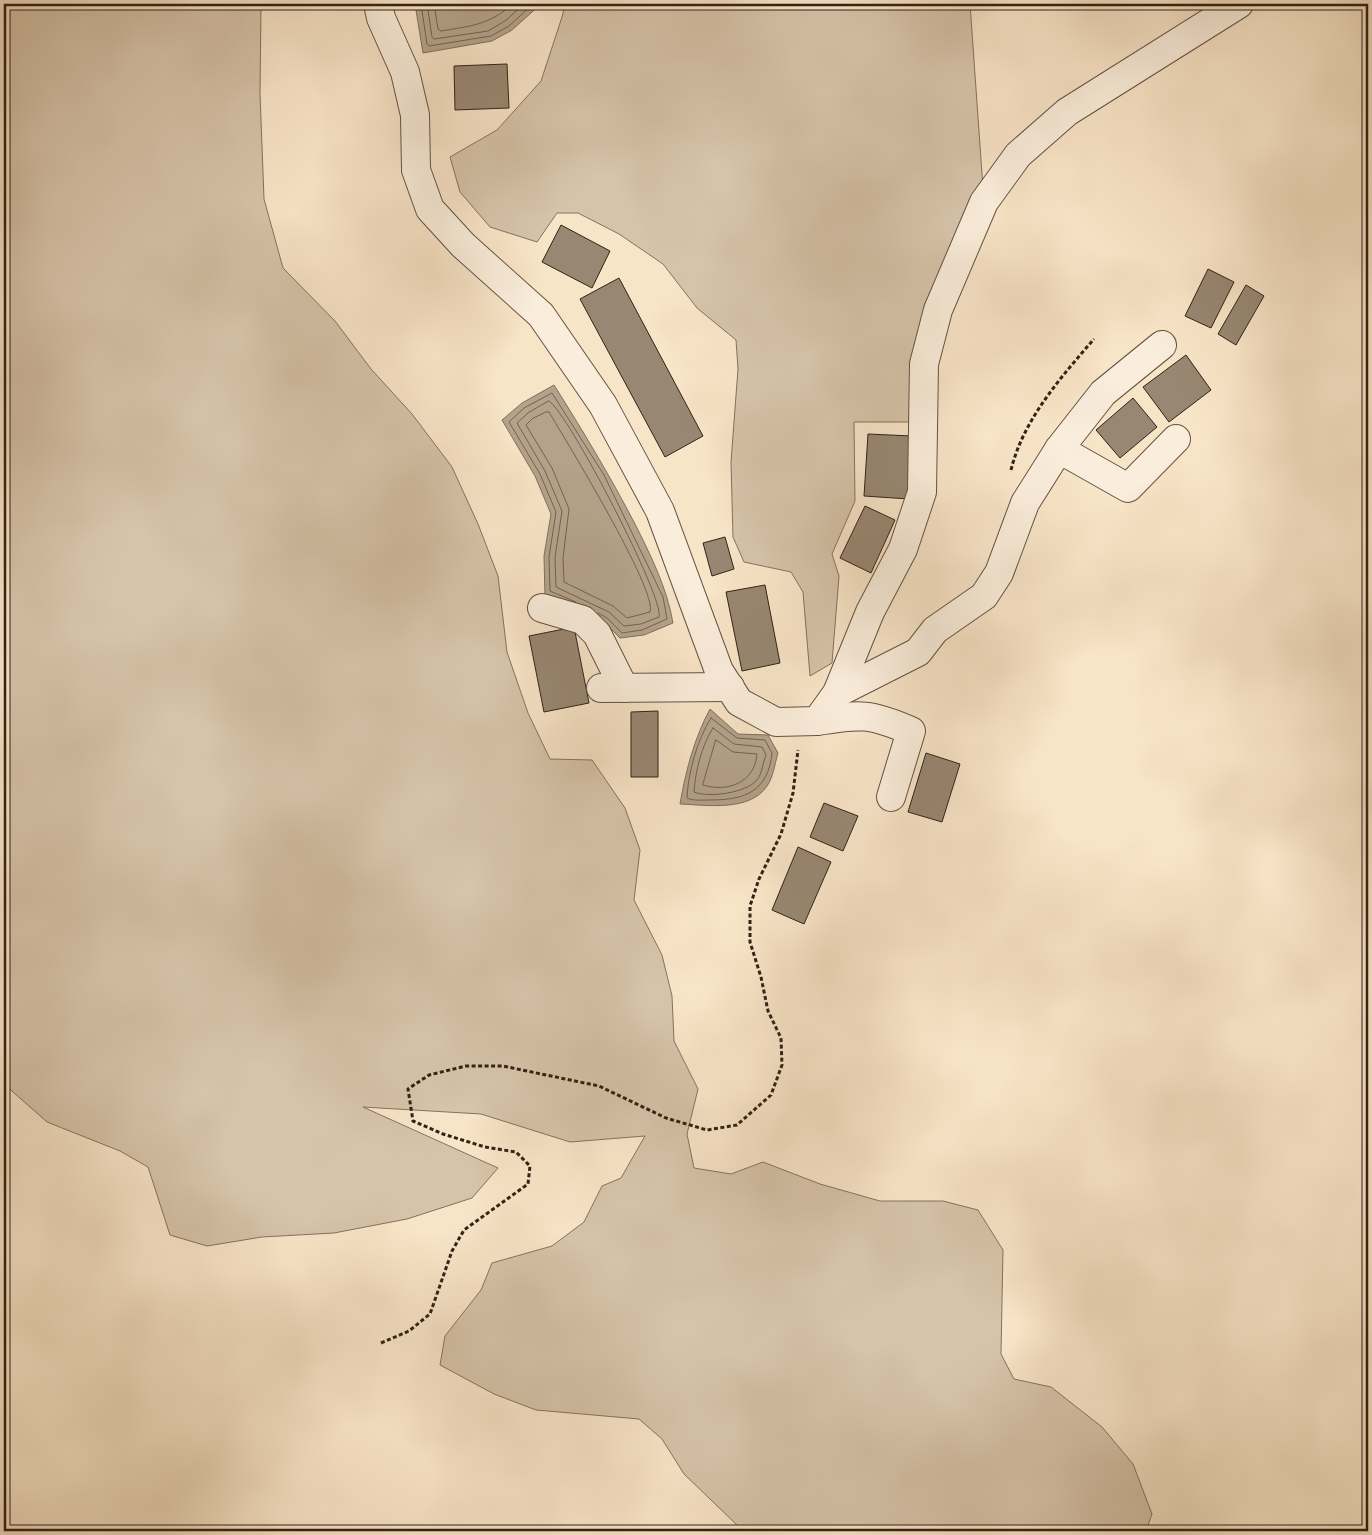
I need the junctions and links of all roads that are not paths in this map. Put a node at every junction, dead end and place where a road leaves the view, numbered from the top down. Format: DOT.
graph roads {
  1 [pos="378,4"];
  2 [pos="1239,4"];
  3 [pos="1162,345"];
  4 [pos="1176,439"];
  5 [pos="1059,449"];
  6 [pos="542,608"];
  7 [pos="730,687"];
  8 [pos="837,693"];
  9 [pos="808,722"];
  10 [pos="891,797"];
  1 -- 7 [label="street"];
  2 -- 8 [label="street"];
  3 -- 5 [label="street"];
  4 -- 5 [label="street"];
  5 -- 8 [label="street"];
  6 -- 7 [label="street"];
  7 -- 9 [label="street"];
  8 -- 9 [label="street"];
  9 -- 10 [label="street"];
}
